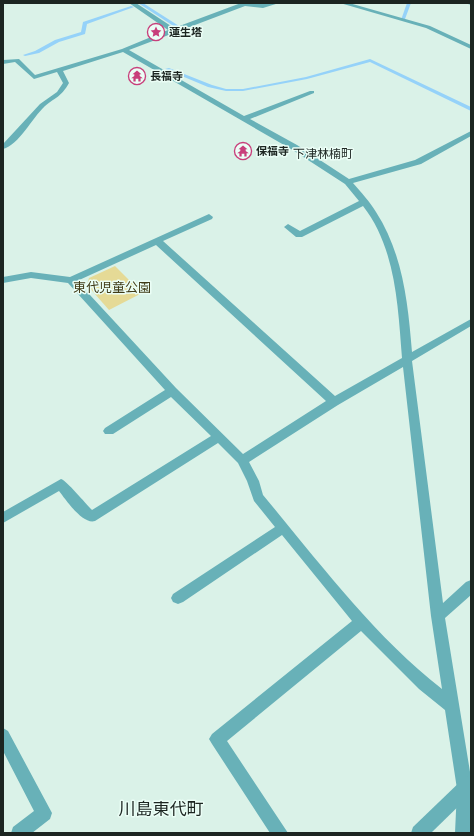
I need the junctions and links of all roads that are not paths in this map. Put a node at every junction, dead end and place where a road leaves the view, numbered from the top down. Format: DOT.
graph roads {
  1 [pos="132,3"];
  2 [pos="276,3"];
  3 [pos="343,3"];
  4 [pos="244,4"];
  5 [pos="172,30"];
  6 [pos="471,47"];
  7 [pos="124,50"];
  8 [pos="3,62"];
  9 [pos="59,70"];
  10 [pos="312,92"];
  11 [pos="244,118"];
  12 [pos="471,133"];
  13 [pos="3,147"];
  14 [pos="348,182"];
  15 [pos="364,202"];
  16 [pos="208,217"];
  17 [pos="288,227"];
  18 [pos="157,241"];
  19 [pos="3,280"];
  20 [pos="72,280"];
  21 [pos="471,323"];
  22 [pos="407,359"];
  23 [pos="172,391"];
  24 [pos="334,402"];
  25 [pos="109,431"];
  26 [pos="218,438"];
  27 [pos="242,460"];
  28 [pos="3,518"];
  29 [pos="283,528"];
  30 [pos="471,586"];
  31 [pos="178,598"];
  32 [pos="438,616"];
  33 [pos="361,622"];
  34 [pos="451,705"];
  35 [pos="3,736"];
  36 [pos="468,786"];
  37 [pos="19,833"];
  38 [pos="280,833"];
  39 [pos="419,833"];
  40 [pos="463,833"];
  1 -- 5 [label="street"];
  2 -- 4 [label="street"];
  3 -- 6 [label="street"];
  4 -- 5 [label="street"];
  5 -- 7 [label="street"];
  7 -- 9 [label="street"];
  7 -- 11 [label="street"];
  8 -- 9 [label="street"];
  9 -- 13 [label="street"];
  10 -- 11 [label="street"];
  11 -- 14 [label="street"];
  12 -- 14 [label="street"];
  14 -- 15 [label="street"];
  15 -- 17 [label="street"];
  15 -- 22 [label="street"];
  16 -- 18 [label="street"];
  18 -- 20 [label="street"];
  18 -- 24 [label="street"];
  19 -- 20 [label="street"];
  20 -- 23 [label="street"];
  21 -- 22 [label="street"];
  22 -- 24 [label="street"];
  22 -- 32 [label="street"];
  23 -- 25 [label="street"];
  23 -- 26 [label="street"];
  24 -- 27 [label="street"];
  26 -- 27 [label="street"];
  26 -- 28 [label="street"];
  27 -- 29 [label="street"];
  29 -- 31 [label="street"];
  29 -- 33 [label="street"];
  30 -- 32 [label="street"];
  32 -- 34 [label="street"];
  33 -- 34 [label="street"];
  33 -- 38 [label="street"];
  34 -- 36 [label="street"];
  35 -- 37 [label="street"];
  36 -- 39 [label="street"];
  36 -- 40 [label="street"];
}
